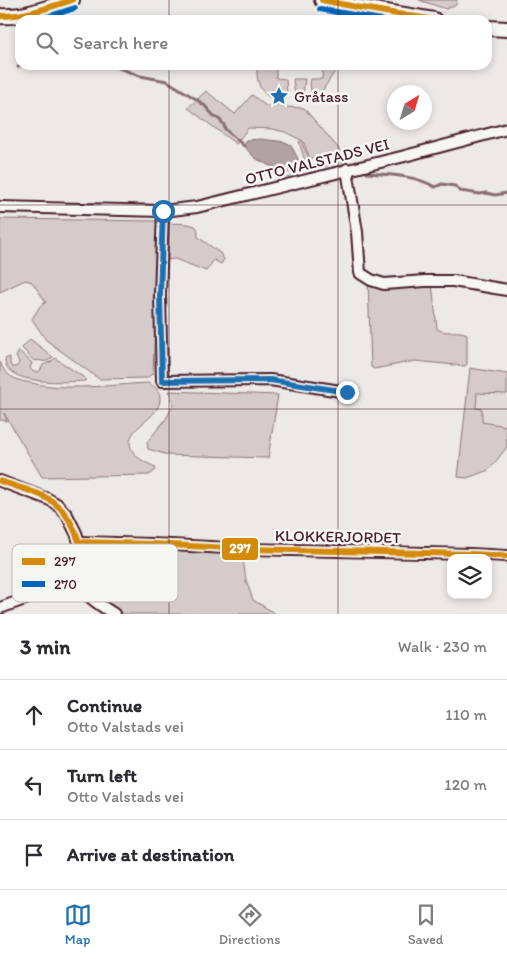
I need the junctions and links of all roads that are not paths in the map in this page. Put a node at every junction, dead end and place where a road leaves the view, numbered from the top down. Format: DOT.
graph roads {
  1 [pos="72,0"];
  2 [pos="322,0"];
  3 [pos="20,15"];
  4 [pos="402,15"];
  5 [pos="0,16"];
  6 [pos="15,16"];
  7 [pos="492,28"];
  8 [pos="507,29"];
  9 [pos="507,129"];
  10 [pos="347,169"];
  11 [pos="0,207"];
  12 [pos="163,211"];
  13 [pos="507,290"];
  14 [pos="347,392"];
  15 [pos="0,481"];
  16 [pos="79,542"];
  17 [pos="152,544"];
  18 [pos="178,545"];
  19 [pos="507,556"];
  20 [pos="17,602"];
  21 [pos="95,602"];
  22 [pos="0,608"];
  23 [pos="114,614"];
  1 -- 3 [label="main road"];
  2 -- 4 [label="main road"];
  5 -- 6 [label="main road"];
  7 -- 8 [label="main road"];
  9 -- 10 [label="street, OTTO VALSTADS VEI"];
  10 -- 12 [label="street, OTTO VALSTADS VEI"];
  10 -- 13 [label="street"];
  11 -- 12 [label="street, OTTO VALSTADS VEI"];
  12 -- 14 [label="street"];
  15 -- 16 [label="street"];
  16 -- 17 [label="street, KLOKKERJORDET"];
  18 -- 19 [label="street, KLOKKERJORDET"];
  20 -- 22 [label="street"];
  21 -- 23 [label="street"];
}
